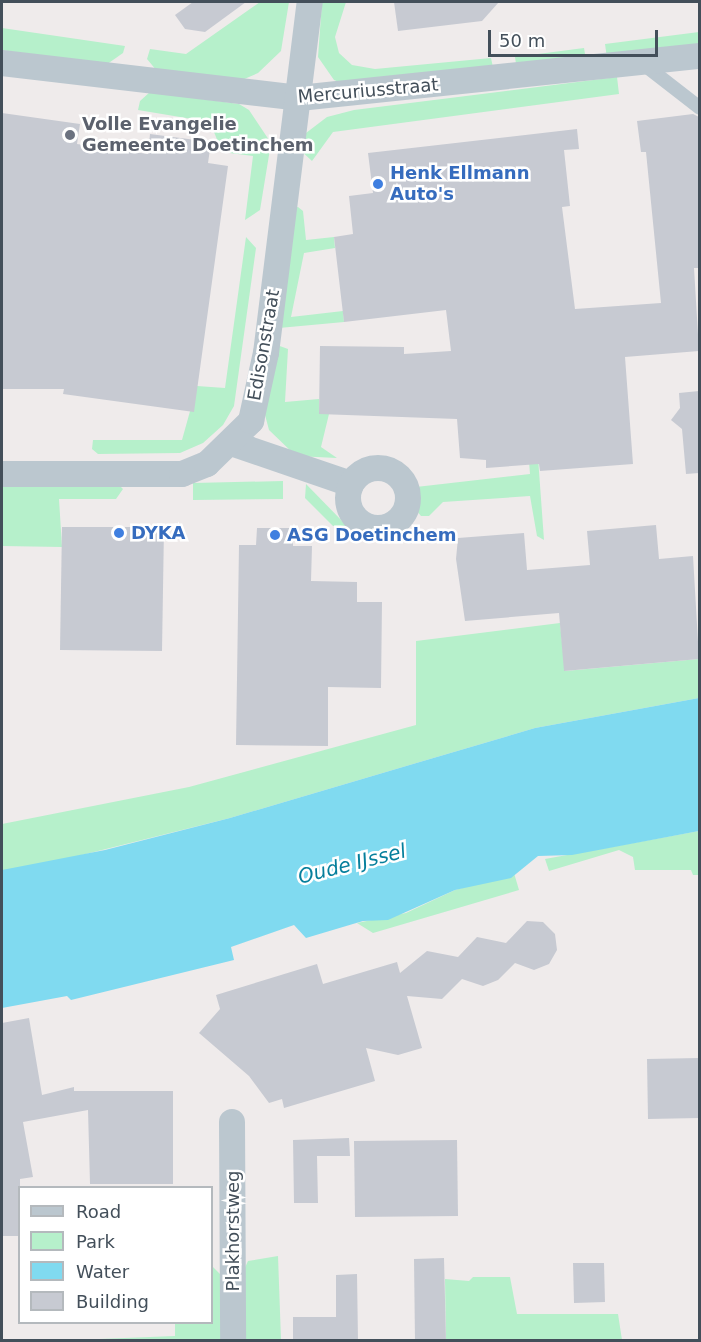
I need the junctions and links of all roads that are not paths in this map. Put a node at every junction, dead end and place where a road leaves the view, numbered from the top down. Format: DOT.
graph roads {
  1 [pos="310,2"];
  2 [pos="699,56"];
  3 [pos="640,62"];
  4 [pos="2,63"];
  5 [pos="299,98"];
  6 [pos="699,108"];
  7 [pos="231,443"];
  8 [pos="2,474"];
  9 [pos="351,484"];
  10 [pos="232,1122"];
  11 [pos="233,1341"];
  1 -- 5 [label="street, Edisonstraat"];
  2 -- 3 [label="street, Mercuriusstraat"];
  3 -- 5 [label="street, Mercuriusstraat"];
  3 -- 6 [label="lane"];
  4 -- 5 [label="street, Mercuriusstraat"];
  5 -- 7 [label="street, Edisonstraat"];
  7 -- 8 [label="street, Edisonstraat"];
  7 -- 9 [label="street"];
  10 -- 11 [label="street, Plakhorstweg"];
}
